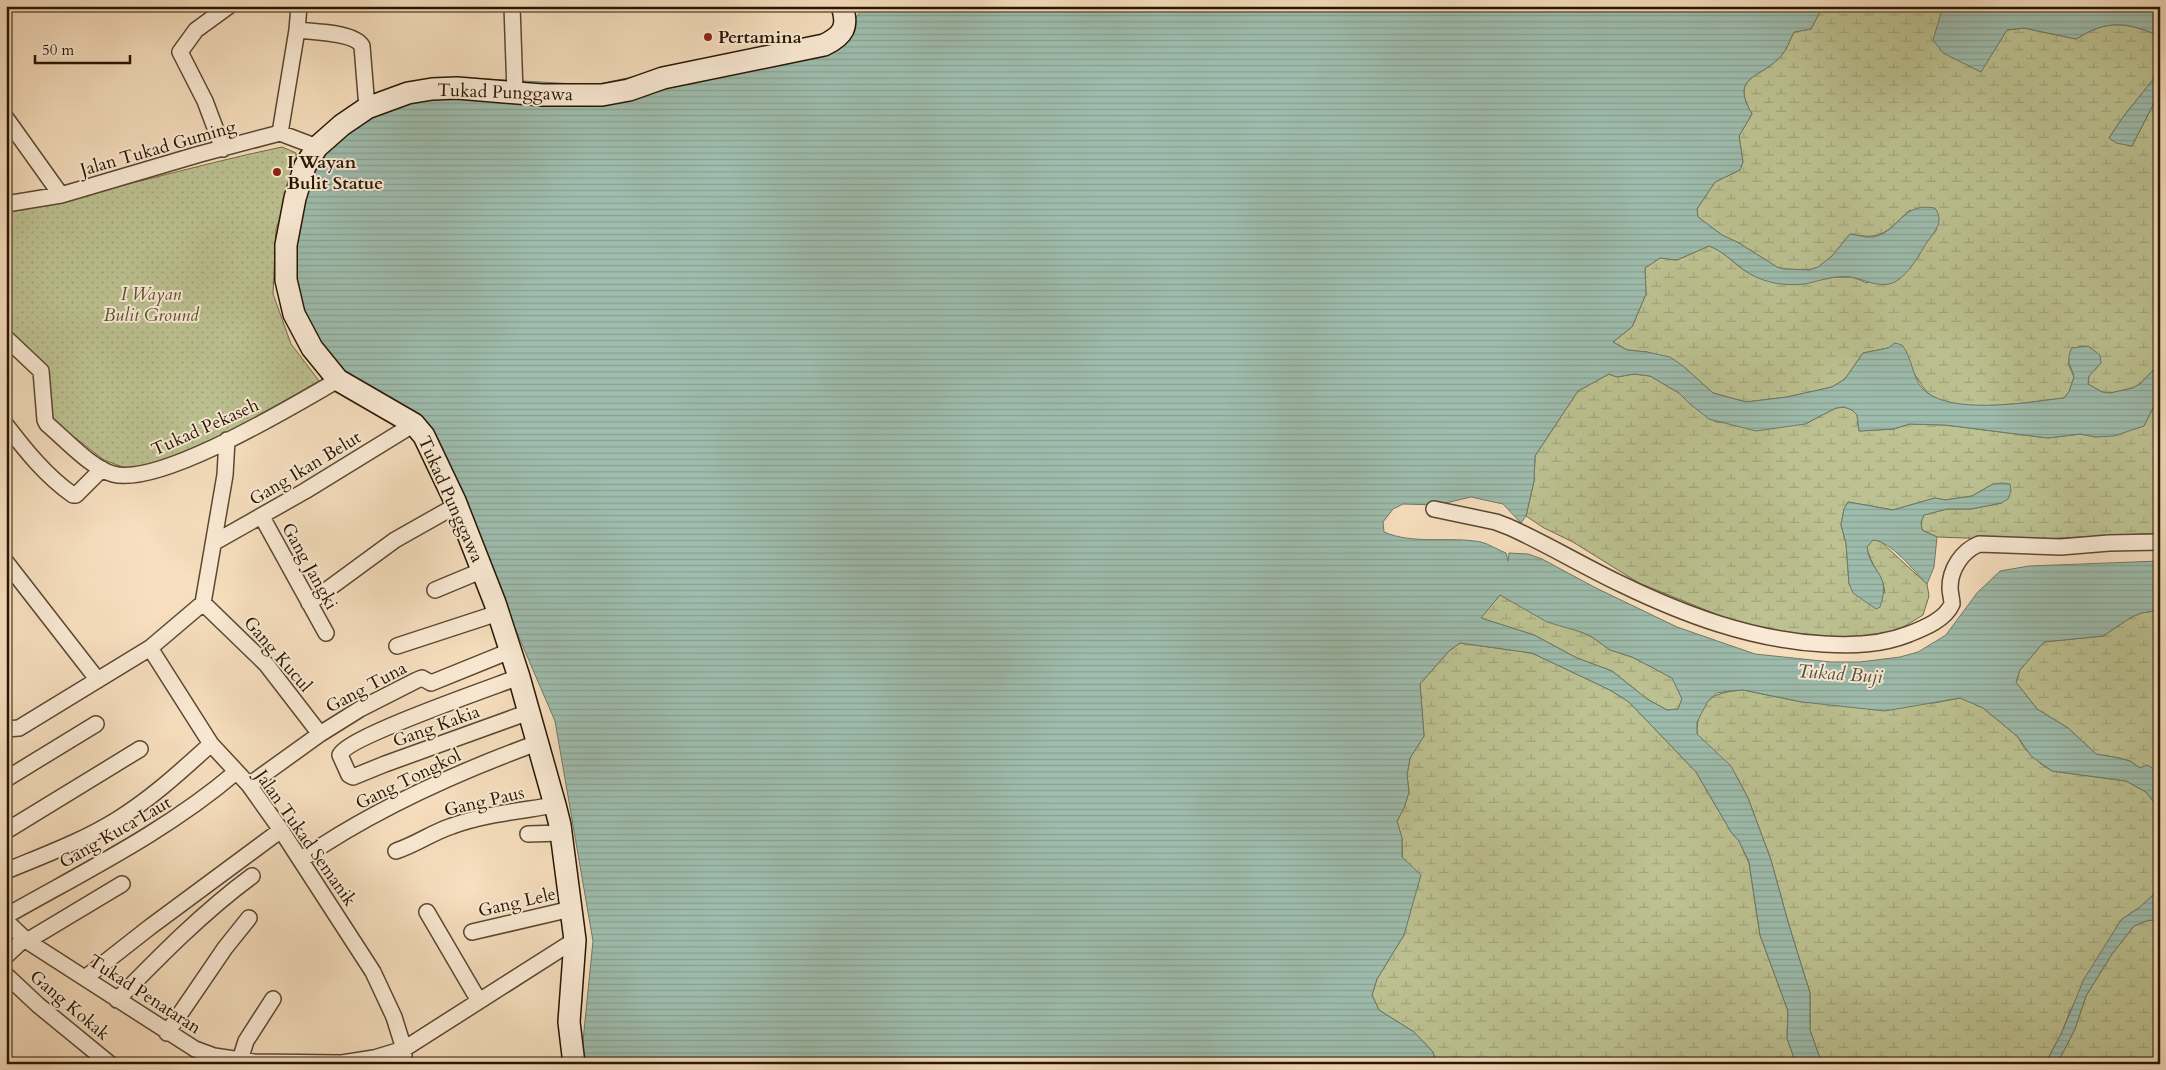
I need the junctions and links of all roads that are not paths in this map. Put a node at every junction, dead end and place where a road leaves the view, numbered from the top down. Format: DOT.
graph roads {
  1 [pos="229,6"];
  2 [pos="299,6"];
  3 [pos="512,6"];
  4 [pos="842,6"];
  5 [pos="298,30"];
  6 [pos="515,93"];
  7 [pos="367,108"];
  8 [pos="6,118"];
  9 [pos="280,133"];
  10 [pos="317,147"];
  11 [pos="223,149"];
  12 [pos="61,196"];
  13 [pos="6,204"];
  14 [pos="6,338"];
  15 [pos="338,380"];
  16 [pos="414,424"];
  17 [pos="6,425"];
  18 [pos="227,440"];
  19 [pos="102,469"];
  20 [pos="457,505"];
  21 [pos="1434,509"];
  22 [pos="262,517"];
  23 [pos="215,542"];
  24 [pos="2160,542"];
  25 [pos="6,562"];
  26 [pos="483,570"];
  27 [pos="435,590"];
  28 [pos="202,603"];
  29 [pos="309,603"];
  30 [pos="498,613"];
  31 [pos="326,633"];
  32 [pos="397,646"];
  33 [pos="150,648"];
  34 [pos="510,651"];
  35 [pos="519,677"];
  36 [pos="97,679"];
  37 [pos="431,683"];
  38 [pos="440,706"];
  39 [pos="360,710"];
  40 [pos="529,712"];
  41 [pos="96,724"];
  42 [pos="6,729"];
  43 [pos="320,734"];
  44 [pos="368,736"];
  45 [pos="537,743"];
  46 [pos="211,744"];
  47 [pos="140,749"];
  48 [pos="236,772"];
  49 [pos="6,779"];
  50 [pos="249,784"];
  51 [pos="555,805"];
  52 [pos="6,830"];
  53 [pos="281,830"];
  54 [pos="562,833"];
  55 [pos="528,834"];
  56 [pos="396,851"];
  57 [pos="302,859"];
  58 [pos="6,871"];
  59 [pos="252,876"];
  60 [pos="122,884"];
  61 [pos="571,909"];
  62 [pos="427,912"];
  63 [pos="6,916"];
  64 [pos="249,918"];
  65 [pos="6,921"];
  66 [pos="472,932"];
  67 [pos="26,940"];
  68 [pos="575,940"];
  69 [pos="6,956"];
  70 [pos="6,975"];
  71 [pos="85,978"];
  72 [pos="272,999"];
  73 [pos="117,1000"];
  74 [pos="478,1001"];
  75 [pos="167,1033"];
  76 [pos="404,1056"];
  77 [pos="240,1060"];
  78 [pos="110,1064"];
  79 [pos="574,1064"];
  1 -- 11 [label="street"];
  2 -- 5 [label="street"];
  3 -- 6 [label="street"];
  4 -- 6 [label="street, Tukad Punggawa"];
  5 -- 7 [label="street"];
  5 -- 9 [label="street"];
  6 -- 7 [label="street, Tukad Punggawa"];
  7 -- 10 [label="street, Tukad Punggawa"];
  8 -- 12 [label="street"];
  9 -- 10 [label="street"];
  9 -- 11 [label="street, Jalan Tukad Guming"];
  10 -- 15 [label="street, Tukad Punggawa"];
  11 -- 12 [label="street, Jalan Tukad Guming"];
  12 -- 13 [label="street, Jalan Tukad Guming"];
  14 -- 19 [label="street, Tukad Pekaseh"];
  15 -- 16 [label="street, Tukad Punggawa"];
  15 -- 18 [label="street, Tukad Pekaseh"];
  16 -- 20 [label="street, Tukad Punggawa"];
  16 -- 22 [label="street, Gang Ikan Belut"];
  17 -- 19 [label="street"];
  18 -- 19 [label="street, Tukad Pekaseh"];
  18 -- 23 [label="street"];
  20 -- 26 [label="street, Tukad Punggawa"];
  20 -- 29 [label="street"];
  21 -- 24 [label="street"];
  22 -- 23 [label="street, Gang Ikan Belut"];
  22 -- 29 [label="street, Gang Jangki"];
  23 -- 28 [label="street"];
  25 -- 36 [label="street"];
  26 -- 27 [label="street"];
  26 -- 30 [label="street, Tukad Punggawa"];
  28 -- 33 [label="street"];
  28 -- 43 [label="street, Gang Kucul"];
  29 -- 31 [label="street, Gang Jangki"];
  30 -- 32 [label="street"];
  30 -- 34 [label="street, Tukad Punggawa"];
  33 -- 36 [label="street"];
  33 -- 46 [label="street, Jalan Tukad Semanik"];
  34 -- 35 [label="street, Tukad Punggawa"];
  34 -- 37 [label="street, Gang Tuna"];
  35 -- 38 [label="street"];
  35 -- 40 [label="street, Tukad Punggawa"];
  36 -- 42 [label="street"];
  37 -- 38 [label="street"];
  37 -- 39 [label="street, Gang Tuna"];
  38 -- 44 [label="street"];
  39 -- 43 [label="street, Gang Tuna"];
  39 -- 44 [label="street"];
  40 -- 44 [label="street, Gang Kakia"];
  40 -- 45 [label="street, Tukad Punggawa"];
  41 -- 49 [label="street"];
  43 -- 50 [label="street, Gang Tuna"];
  45 -- 51 [label="street, Tukad Punggawa"];
  45 -- 57 [label="street, Gang Tongkol"];
  46 -- 48 [label="street, Jalan Tukad Semanik"];
  46 -- 58 [label="street"];
  47 -- 52 [label="street"];
  48 -- 50 [label="street, Jalan Tukad Semanik"];
  48 -- 63 [label="street, Gang Kuca Laut"];
  50 -- 53 [label="street, Jalan Tukad Semanik"];
  51 -- 56 [label="street, Gang Paus"];
  51 -- 61 [label="street, Tukad Punggawa"];
  53 -- 57 [label="street, Jalan Tukad Semanik"];
  53 -- 71 [label="street"];
  54 -- 55 [label="street"];
  57 -- 76 [label="street, Jalan Tukad Semanik"];
  59 -- 73 [label="street"];
  60 -- 67 [label="street"];
  61 -- 66 [label="street, Gang Lele"];
  61 -- 68 [label="street, Tukad Punggawa"];
  62 -- 74 [label="street"];
  64 -- 75 [label="street"];
  65 -- 67 [label="street, Tukad Penataran"];
  67 -- 69 [label="street"];
  67 -- 71 [label="street, Tukad Penataran"];
  68 -- 74 [label="street, Tukad Penataran"];
  68 -- 79 [label="street, Tukad Punggawa"];
  70 -- 78 [label="street, Gang Kokak"];
  71 -- 73 [label="street, Tukad Penataran"];
  72 -- 77 [label="street"];
  73 -- 75 [label="street, Tukad Penataran"];
  74 -- 76 [label="street, Tukad Penataran"];
  75 -- 77 [label="street, Tukad Penataran"];
  76 -- 77 [label="street, Tukad Penataran"];
}
